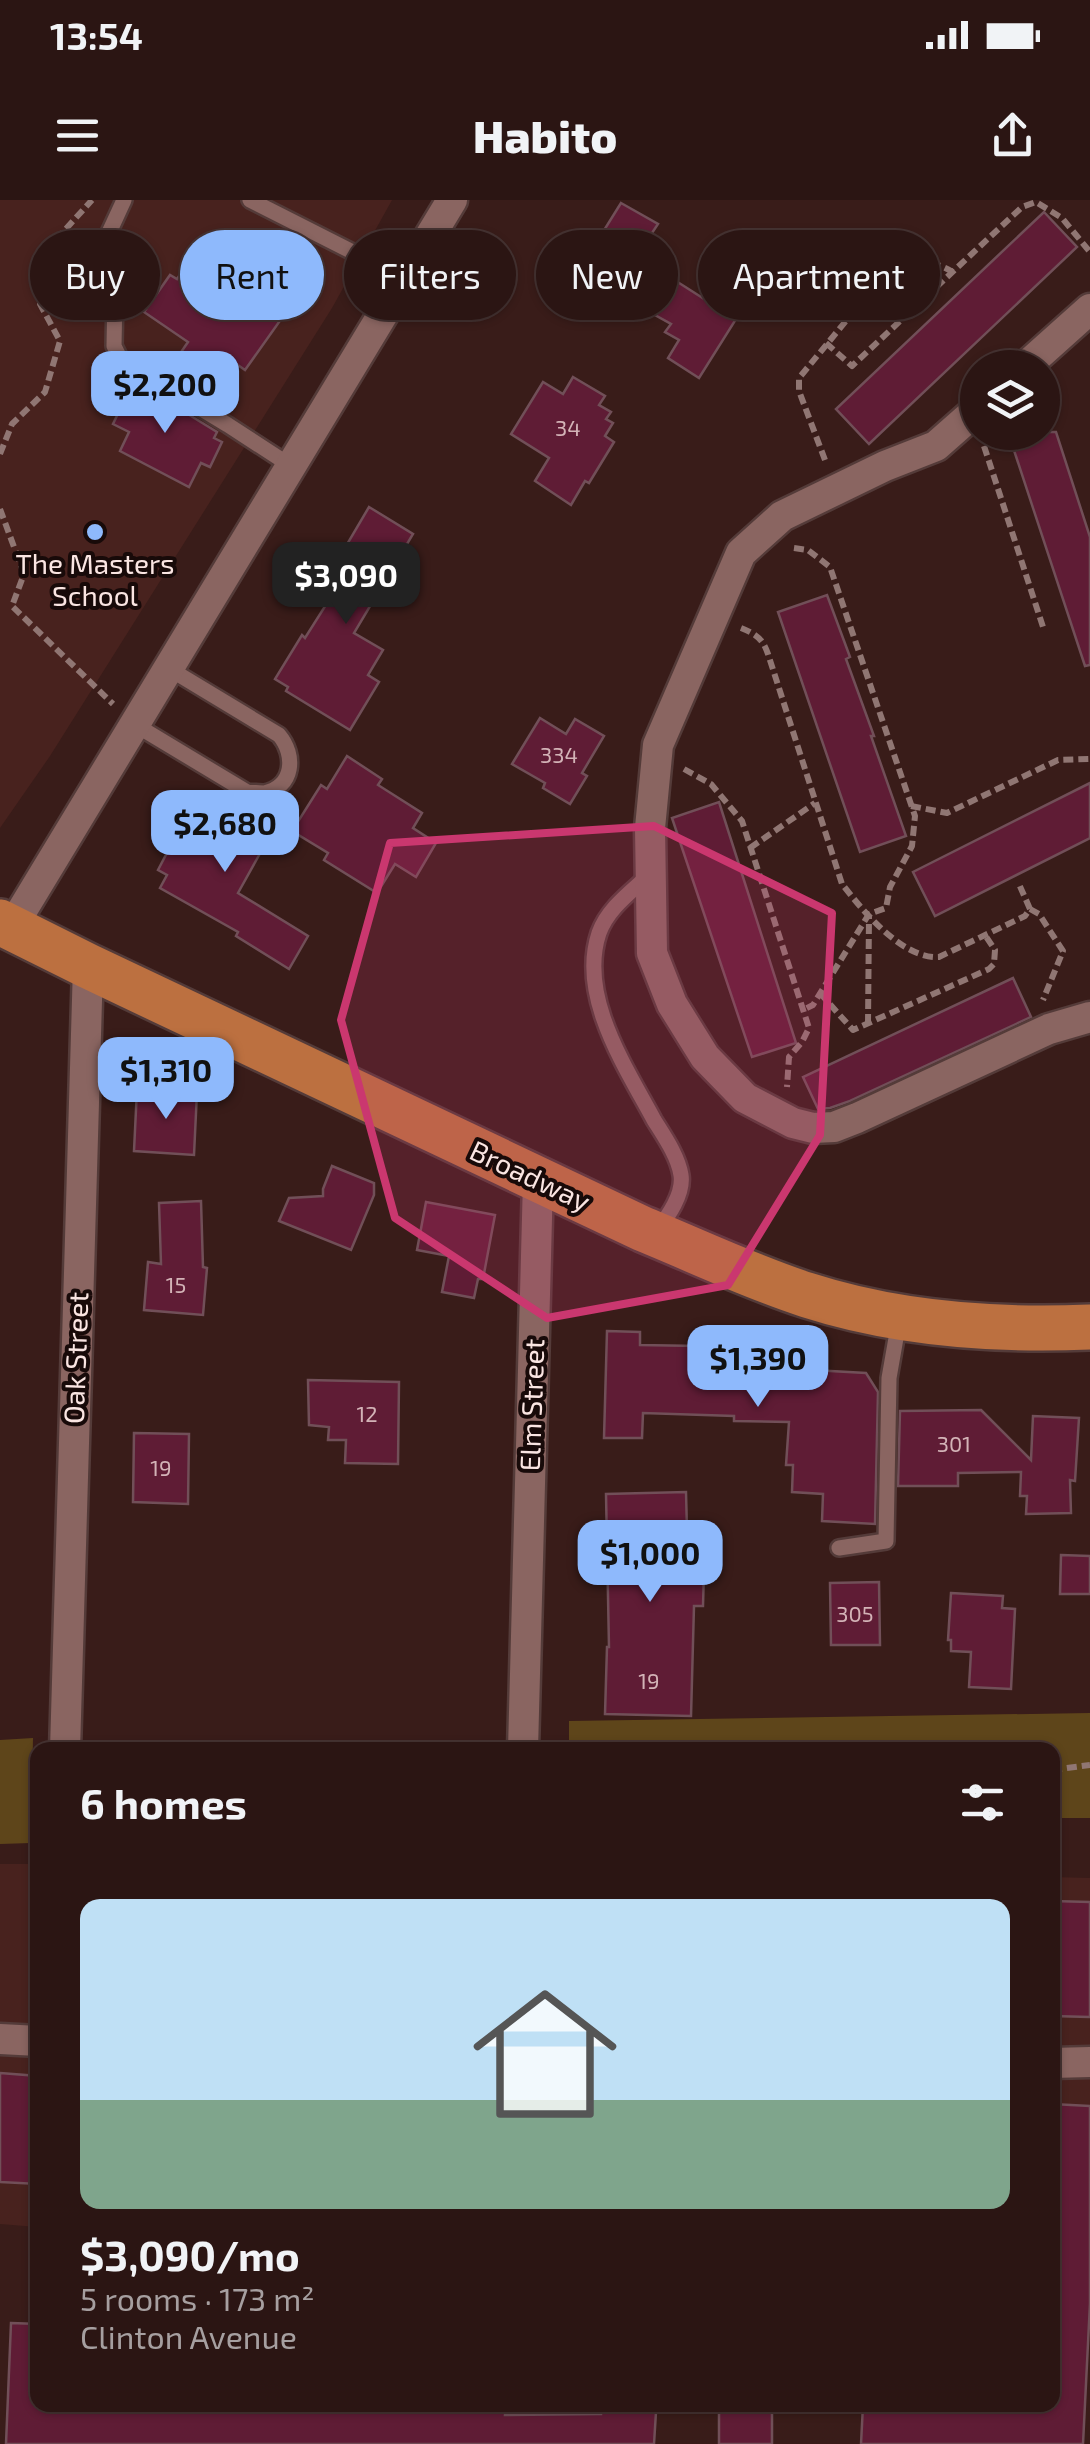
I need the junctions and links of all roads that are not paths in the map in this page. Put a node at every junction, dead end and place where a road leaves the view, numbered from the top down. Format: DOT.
graph roads {
  1 [pos="124,200"];
  2 [pos="250,200"];
  3 [pos="452,200"];
  4 [pos="434,230"];
  5 [pos="344,248"];
  6 [pos="1090,309"];
  7 [pos="379,320"];
  8 [pos="1044,350"];
  9 [pos="960,433"];
  10 [pos="290,466"];
  11 [pos="168,668"];
  12 [pos="134,724"];
  13 [pos="650,874"];
  14 [pos="6,924"];
  15 [pos="88,966"];
  16 [pos="1090,1017"];
  17 [pos="538,1180"];
  18 [pos="655,1234"];
  19 [pos="899,1317"];
  20 [pos="1090,1326"];
  21 [pos="839,1548"];
  22 [pos="66,1742"];
  23 [pos="523,1742"];
  24 [pos="0,2039"];
  25 [pos="30,2041"];
  26 [pos="1090,2062"];
  27 [pos="1060,2063"];
  1 -- 10 [label="lane"];
  2 -- 5 [label="lane"];
  3 -- 4 [label="street"];
  6 -- 8 [label="street"];
  7 -- 10 [label="street"];
  9 -- 13 [label="street"];
  10 -- 11 [label="street"];
  11 -- 12 [label="street"];
  11 -- 12 [label="lane"];
  12 -- 14 [label="street"];
  13 -- 16 [label="street"];
  13 -- 18 [label="lane"];
  14 -- 15 [label="main road, Broadway"];
  15 -- 17 [label="main road, Broadway"];
  15 -- 22 [label="street, Oak Street"];
  17 -- 18 [label="main road, Broadway"];
  17 -- 23 [label="street, Elm Street"];
  18 -- 19 [label="main road, Broadway"];
  19 -- 20 [label="main road, Broadway"];
  19 -- 21 [label="lane"];
  24 -- 25 [label="street"];
  26 -- 27 [label="street"];
}
